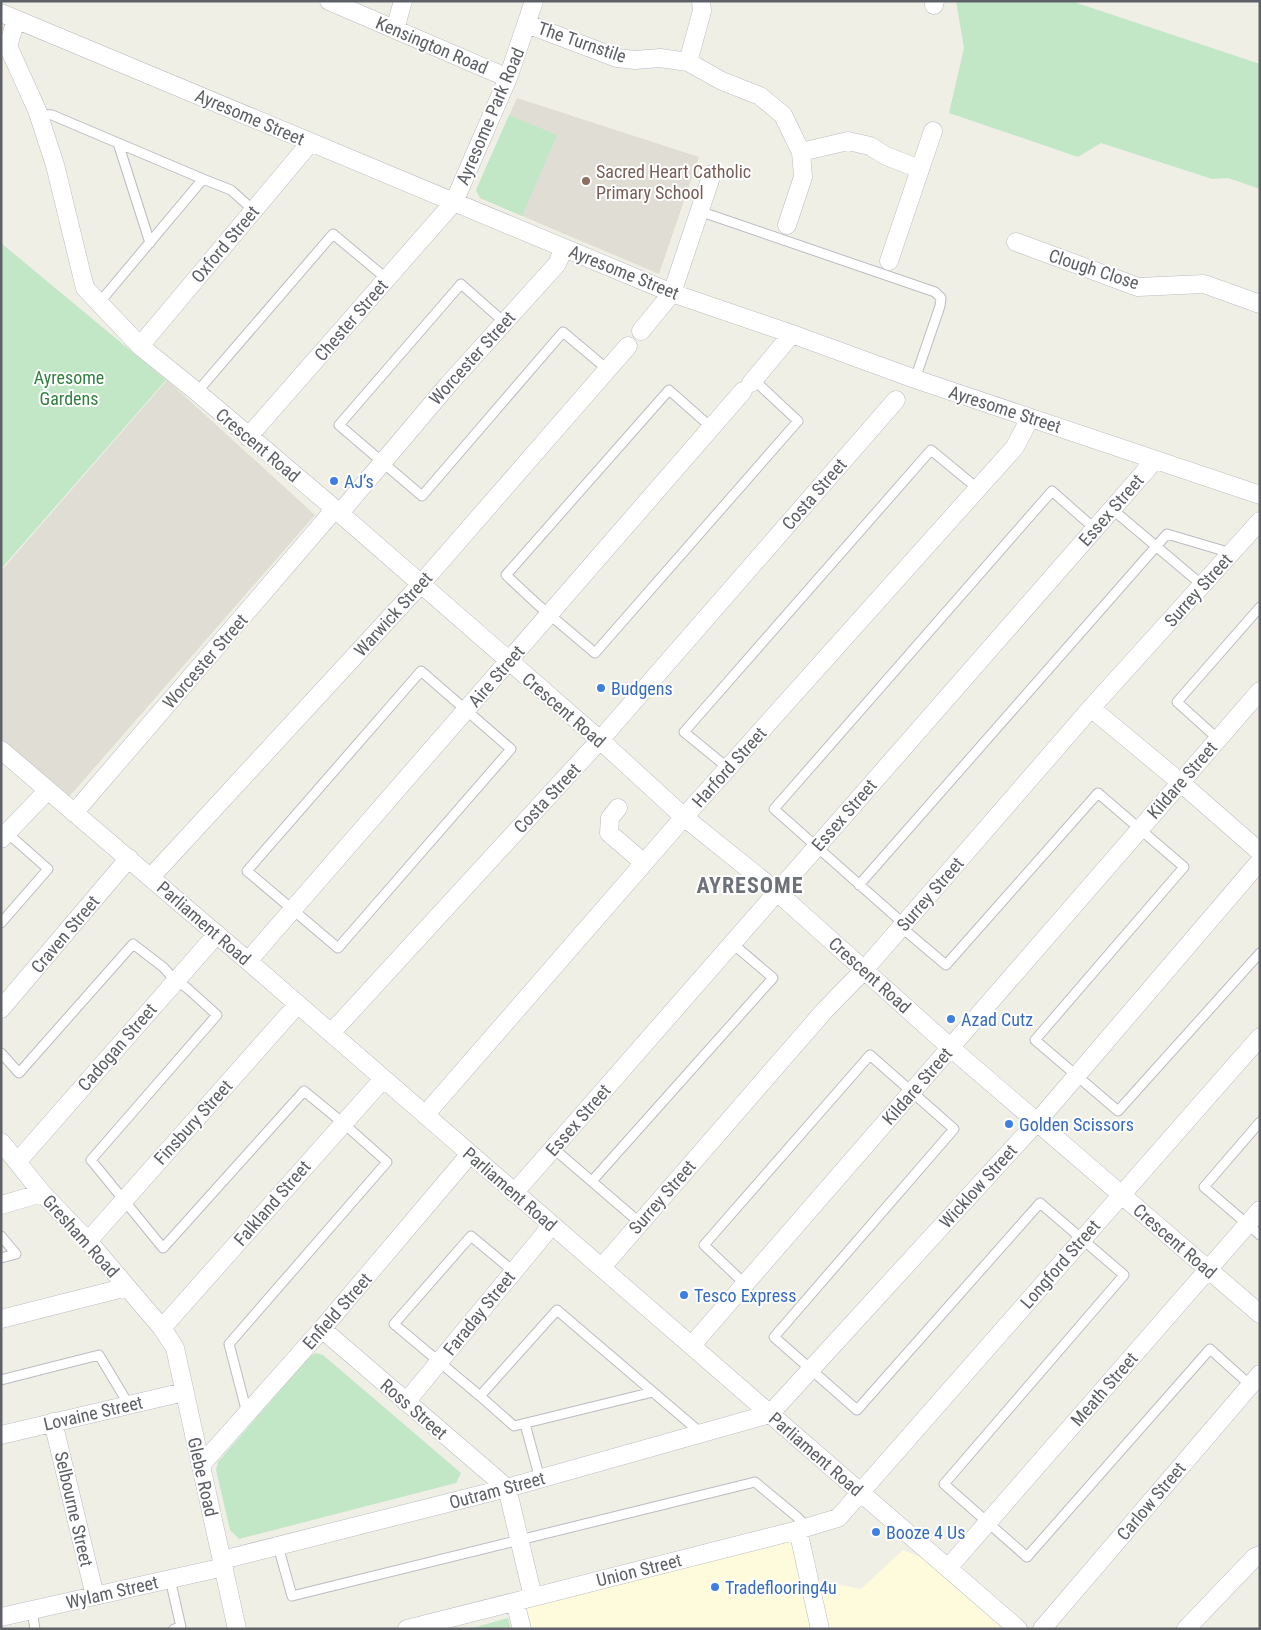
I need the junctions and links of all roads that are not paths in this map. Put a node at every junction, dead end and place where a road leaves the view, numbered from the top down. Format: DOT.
graph roads {
  1 [pos="329,1"];
  2 [pos="404,1"];
  3 [pos="534,1"];
  4 [pos="702,1"];
  5 [pos="8,16"];
  6 [pos="527,24"];
  7 [pos="395,29"];
  8 [pos="688,62"];
  9 [pos="508,78"];
  10 [pos="38,114"];
  11 [pos="933,131"];
  12 [pos="118,143"];
  13 [pos="310,143"];
  14 [pos="800,152"];
  15 [pos="920,169"];
  16 [pos="712,174"];
  17 [pos="203,179"];
  18 [pos="454,202"];
  19 [pos="253,210"];
  20 [pos="700,211"];
  21 [pos="787,225"];
  22 [pos="1016,242"];
  23 [pos="150,243"];
  24 [pos="564,248"];
  25 [pos="889,261"];
  26 [pos="387,279"];
  27 [pos="672,293"];
  28 [pos="99,303"];
  29 [pos="1260,304"];
  30 [pos="504,322"];
  31 [pos="641,331"];
  32 [pos="792,334"];
  33 [pos="140,346"];
  34 [pos="628,346"];
  35 [pos="608,370"];
  36 [pos="915,379"];
  37 [pos="749,385"];
  38 [pos="197,392"];
  39 [pos="896,400"];
  40 [pos="1030,418"];
  41 [pos="712,428"];
  42 [pos="248,437"];
  43 [pos="1155,460"];
  44 [pos="382,462"];
  45 [pos="977,488"];
  46 [pos="1260,496"];
  47 [pos="1112,509"];
  48 [pos="337,511"];
  49 [pos="1260,521"];
  50 [pos="1094,529"];
  51 [pos="1156,547"];
  52 [pos="1231,553"];
  53 [pos="420,585"];
  54 [pos="1202,585"];
  55 [pos="1260,608"];
  56 [pos="550,614"];
  57 [pos="508,662"];
  58 [pos="1260,691"];
  59 [pos="1091,708"];
  60 [pos="466,710"];
  61 [pos="1218,739"];
  62 [pos="600,740"];
  63 [pos="1,750"];
  64 [pos="728,768"];
  65 [pos="1180,782"];
  66 [pos="48,791"];
  67 [pos="618,808"];
  68 [pos="74,813"];
  69 [pos="684,817"];
  70 [pos="1140,829"];
  71 [pos="3,833"];
  72 [pos="816,847"];
  73 [pos="1260,852"];
  74 [pos="129,858"];
  75 [pos="1260,862"];
  76 [pos="644,863"];
  77 [pos="151,877"];
  78 [pos="859,885"];
  79 [pos="776,892"];
  80 [pos="293,910"];
  81 [pos="1,923"];
  82 [pos="902,925"];
  83 [pos="217,934"];
  84 [pos="732,942"];
  85 [pos="1260,953"];
  86 [pos="248,961"];
  87 [pos="864,970"];
  88 [pos="175,980"];
  89 [pos="298,1004"];
  90 [pos="1,1009"];
  91 [pos="331,1033"];
  92 [pos="1260,1037"];
  93 [pos="951,1048"];
  94 [pos="1,1053"];
  95 [pos="1076,1076"];
  96 [pos="383,1079"];
  97 [pos="912,1092"];
  98 [pos="425,1116"];
  99 [pos="1037,1122"];
  100 [pos="1260,1122"];
  101 [pos="343,1123"];
  102 [pos="1,1142"];
  103 [pos="553,1148"];
  104 [pos="470,1154"];
  105 [pos="18,1161"];
  106 [pos="592,1181"];
  107 [pos="42,1193"];
  108 [pos="514,1193"];
  109 [pos="1121,1194"];
  110 [pos="124,1200"];
  111 [pos="1,1205"];
  112 [pos="1260,1210"];
  113 [pos="639,1222"];
  114 [pos="552,1225"];
  115 [pos="1254,1230"];
  116 [pos="1,1236"];
  117 [pos="1082,1239"];
  118 [pos="88,1241"];
  119 [pos="1,1258"];
  120 [pos="602,1267"];
  121 [pos="513,1271"];
  122 [pos="1208,1271"];
  123 [pos="745,1284"];
  124 [pos="127,1287"];
  125 [pos="1260,1314"];
  126 [pos="1,1319"];
  127 [pos="162,1328"];
  128 [pos="322,1330"];
  129 [pos="692,1345"];
  130 [pos="439,1362"];
  131 [pos="811,1370"];
  132 [pos="1,1380"];
  133 [pos="1255,1380"];
  134 [pos="184,1392"];
  135 [pos="653,1392"];
  136 [pos="480,1396"];
  137 [pos="406,1402"];
  138 [pos="130,1405"];
  139 [pos="247,1413"];
  140 [pos="770,1414"];
  141 [pos="53,1422"];
  142 [pos="525,1424"];
  143 [pos="701,1433"];
  144 [pos="1,1434"];
  145 [pos="201,1465"];
  146 [pos="540,1479"];
  147 [pos="507,1488"];
  148 [pos="860,1493"];
  149 [pos="987,1523"];
  150 [pos="802,1529"];
  151 [pos="519,1540"];
  152 [pos="278,1546"];
  153 [pos="1260,1555"];
  154 [pos="223,1563"];
  155 [pos="948,1568"];
  156 [pos="170,1579"];
  157 [pos="94,1596"];
  158 [pos="533,1597"];
  159 [pos="515,1602"];
  160 [pos="32,1611"];
  161 [pos="1,1618"];
  162 [pos="36,1629"];
  163 [pos="174,1629"];
  164 [pos="238,1629"];
  165 [pos="407,1629"];
  166 [pos="522,1629"];
  167 [pos="820,1629"];
  168 [pos="1018,1629"];
  169 [pos="1042,1629"];
  170 [pos="1186,1629"];
  1 -- 7 [label="street, Kensington Road"];
  2 -- 7 [label="street"];
  3 -- 6 [label="street, Ayresome Park Road"];
  4 -- 8 [label="street"];
  5 -- 10 [label="street, Crescent Road"];
  5 -- 13 [label="street, Ayresome Street"];
  6 -- 8 [label="street, The Turnstile"];
  6 -- 9 [label="street, Ayresome Park Road"];
  7 -- 9 [label="street, Kensington Road"];
  8 -- 14 [label="street, The Turnstile"];
  9 -- 18 [label="street, Ayresome Park Road"];
  10 -- 12 [label="lane"];
  10 -- 28 [label="street, Crescent Road"];
  11 -- 15 [label="street"];
  12 -- 17 [label="lane"];
  12 -- 23 [label="lane"];
  13 -- 18 [label="street, Ayresome Street"];
  13 -- 19 [label="street, Oxford Street"];
  14 -- 15 [label="street"];
  14 -- 21 [label="street, The Turnstile"];
  15 -- 25 [label="street"];
  16 -- 20 [label="street"];
  17 -- 19 [label="lane"];
  17 -- 23 [label="lane"];
  18 -- 24 [label="street, Ayresome Street"];
  18 -- 26 [label="street, Chester Street"];
  19 -- 33 [label="street, Oxford Street"];
  20 -- 27 [label="street"];
  20 -- 36 [label="lane"];
  22 -- 29 [label="street, Clough Close"];
  23 -- 28 [label="lane"];
  24 -- 27 [label="street, Ayresome Street"];
  24 -- 30 [label="street, Worcester Street"];
  26 -- 38 [label="lane"];
  26 -- 42 [label="street, Chester Street"];
  27 -- 31 [label="street"];
  27 -- 32 [label="street, Ayresome Street"];
  28 -- 33 [label="street, Crescent Road"];
  30 -- 44 [label="street, Worcester Street"];
  30 -- 44 [label="lane"];
  32 -- 36 [label="street, Ayresome Street"];
  32 -- 37 [label="street, Aire Street"];
  33 -- 38 [label="street, Crescent Road"];
  34 -- 35 [label="street, Warwick Street"];
  35 -- 44 [label="lane"];
  35 -- 53 [label="street, Warwick Street"];
  36 -- 40 [label="street, Ayresome Street"];
  37 -- 41 [label="street, Aire Street"];
  37 -- 56 [label="lane"];
  38 -- 42 [label="street, Crescent Road"];
  39 -- 62 [label="street, Costa Street"];
  40 -- 43 [label="street, Ayresome Street"];
  40 -- 45 [label="street, Harford Street"];
  41 -- 56 [label="street, Aire Street"];
  41 -- 56 [label="lane"];
  42 -- 48 [label="street, Crescent Road"];
  43 -- 46 [label="street, Ayresome Street"];
  43 -- 47 [label="street, Essex Street"];
  44 -- 48 [label="street, Worcester Street"];
  45 -- 64 [label="street, Harford Street"];
  45 -- 64 [label="lane"];
  47 -- 50 [label="street, Essex Street"];
  47 -- 51 [label="lane"];
  48 -- 53 [label="street, Crescent Road"];
  48 -- 68 [label="street, Worcester Street"];
  49 -- 52 [label="street, Surrey Street"];
  50 -- 72 [label="street, Essex Street"];
  50 -- 72 [label="lane"];
  51 -- 52 [label="lane"];
  51 -- 54 [label="lane"];
  51 -- 78 [label="lane"];
  52 -- 54 [label="street, Surrey Street"];
  53 -- 57 [label="street, Crescent Road"];
  53 -- 77 [label="street, Warwick Street"];
  54 -- 59 [label="street, Surrey Street"];
  55 -- 61 [label="lane"];
  56 -- 57 [label="street, Aire Street"];
  57 -- 60 [label="street, Aire Street"];
  57 -- 62 [label="street, Crescent Road"];
  58 -- 61 [label="street, Kildare Street"];
  59 -- 65 [label="street"];
  59 -- 82 [label="street, Surrey Street"];
  60 -- 80 [label="street, Aire Street"];
  60 -- 80 [label="lane"];
  60 -- 80 [label="lane"];
  61 -- 65 [label="street, Kildare Street"];
  62 -- 69 [label="street, Crescent Road"];
  62 -- 91 [label="street, Costa Street"];
  63 -- 66 [label="street, Parliament Road"];
  64 -- 69 [label="street, Harford Street"];
  65 -- 70 [label="street, Kildare Street"];
  65 -- 73 [label="street"];
  66 -- 68 [label="street, Parliament Road"];
  66 -- 71 [label="street"];
  67 -- 76 [label="street"];
  68 -- 74 [label="street, Parliament Road"];
  69 -- 76 [label="street, Harford Street"];
  69 -- 79 [label="street, Crescent Road"];
  70 -- 82 [label="lane"];
  70 -- 93 [label="street, Kildare Street"];
  70 -- 95 [label="lane"];
  71 -- 81 [label="lane"];
  72 -- 78 [label="lane"];
  72 -- 79 [label="street, Essex Street"];
  74 -- 77 [label="street, Parliament Road"];
  74 -- 90 [label="street, Craven Street"];
  75 -- 95 [label="street, Wicklow Street"];
  76 -- 98 [label="street, Harford Street"];
  77 -- 83 [label="street, Parliament Road"];
  78 -- 82 [label="lane"];
  79 -- 84 [label="street, Essex Street"];
  79 -- 87 [label="street, Crescent Road"];
  80 -- 86 [label="street, Aire Street"];
  82 -- 87 [label="street, Surrey Street"];
  83 -- 86 [label="street, Parliament Road"];
  83 -- 88 [label="street, Cadogan Street"];
  84 -- 103 [label="street, Essex Street"];
  84 -- 106 [label="lane"];
  85 -- 95 [label="lane"];
  86 -- 89 [label="street, Parliament Road"];
  87 -- 93 [label="street, Crescent Road"];
  87 -- 113 [label="street, Surrey Street"];
  88 -- 94 [label="lane"];
  88 -- 105 [label="street, Cadogan Street"];
  88 -- 110 [label="lane"];
  89 -- 91 [label="street, Parliament Road"];
  89 -- 110 [label="street, Finsbury Street"];
  91 -- 96 [label="street, Parliament Road"];
  92 -- 109 [label="street, Longford Street"];
  93 -- 97 [label="street, Kildare Street"];
  93 -- 99 [label="street, Crescent Road"];
  95 -- 99 [label="street, Wicklow Street"];
  96 -- 98 [label="street, Parliament Road"];
  96 -- 101 [label="street, Falkland Street"];
  97 -- 123 [label="street, Kildare Street"];
  97 -- 123 [label="lane"];
  97 -- 131 [label="lane"];
  98 -- 104 [label="street, Parliament Road"];
  99 -- 109 [label="street, Crescent Road"];
  99 -- 131 [label="street, Wicklow Street"];
  100 -- 115 [label="lane"];
  101 -- 110 [label="lane"];
  101 -- 127 [label="street, Falkland Street"];
  101 -- 139 [label="lane"];
  102 -- 105 [label="street, Gresham Road"];
  103 -- 106 [label="lane"];
  103 -- 108 [label="street, Essex Street"];
  104 -- 108 [label="street, Parliament Road"];
  104 -- 128 [label="street, Enfield Street"];
  105 -- 107 [label="street, Gresham Road"];
  106 -- 113 [label="lane"];
  107 -- 111 [label="street"];
  107 -- 118 [label="street, Gresham Road"];
  108 -- 114 [label="street, Parliament Road"];
  109 -- 117 [label="street, Longford Street"];
  109 -- 122 [label="street, Crescent Road"];
  110 -- 118 [label="street, Finsbury Street"];
  112 -- 115 [label="street, Meath Street"];
  113 -- 120 [label="street, Surrey Street"];
  114 -- 120 [label="street, Parliament Road"];
  114 -- 121 [label="street, Faraday Street"];
  115 -- 122 [label="street, Meath Street"];
  116 -- 119 [label="lane"];
  117 -- 131 [label="lane"];
  117 -- 148 [label="street, Longford Street"];
  117 -- 149 [label="lane"];
  118 -- 124 [label="street, Gresham Road"];
  120 -- 129 [label="street, Parliament Road"];
  121 -- 130 [label="street, Faraday Street"];
  121 -- 130 [label="lane"];
  122 -- 125 [label="street, Crescent Road"];
  122 -- 149 [label="street, Meath Street"];
  123 -- 129 [label="street, Kildare Street"];
  124 -- 126 [label="street"];
  124 -- 127 [label="street, Gresham Road"];
  127 -- 134 [label="street, Glebe Road"];
  128 -- 137 [label="street, Ross Street"];
  128 -- 139 [label="street, Enfield Street"];
  129 -- 140 [label="street, Parliament Road"];
  130 -- 136 [label="lane"];
  130 -- 137 [label="street, Faraday Street"];
  131 -- 140 [label="street, Wicklow Street"];
  132 -- 138 [label="lane"];
  133 -- 149 [label="lane"];
  133 -- 169 [label="street, Carlow Street"];
  134 -- 138 [label="street, Lovaine Street"];
  134 -- 145 [label="street, Glebe Road"];
  135 -- 136 [label="lane"];
  135 -- 142 [label="lane"];
  135 -- 143 [label="lane"];
  136 -- 142 [label="lane"];
  137 -- 147 [label="street, Ross Street"];
  138 -- 141 [label="street, Lovaine Street"];
  139 -- 145 [label="street, Enfield Street"];
  140 -- 143 [label="street, Outram Street"];
  140 -- 148 [label="street, Parliament Road"];
  141 -- 144 [label="street, Lovaine Street"];
  141 -- 157 [label="street, Selbourne Street"];
  142 -- 146 [label="lane"];
  143 -- 146 [label="street, Outram Street"];
  145 -- 154 [label="street, Glebe Road"];
  146 -- 147 [label="street, Outram Street"];
  147 -- 151 [label="street"];
  147 -- 152 [label="street, Outram Street"];
  148 -- 150 [label="street, Union Street"];
  148 -- 155 [label="street, Parliament Road"];
  149 -- 155 [label="street, Meath Street"];
  150 -- 151 [label="lane"];
  150 -- 158 [label="street, Union Street"];
  150 -- 167 [label="street"];
  151 -- 152 [label="lane"];
  151 -- 158 [label="street"];
  152 -- 154 [label="street, Outram Street"];
  153 -- 170 [label="street"];
  154 -- 156 [label="street, Wylam Street"];
  154 -- 164 [label="street, Glebe Road"];
  155 -- 168 [label="street, Parliament Road"];
  156 -- 157 [label="street, Wylam Street"];
  156 -- 163 [label="lane"];
  157 -- 160 [label="street, Wylam Street"];
  158 -- 159 [label="street, Union Street"];
  159 -- 165 [label="street, Union Street"];
  159 -- 166 [label="street"];
  160 -- 161 [label="street, Wylam Street"];
  160 -- 162 [label="lane"];
}
